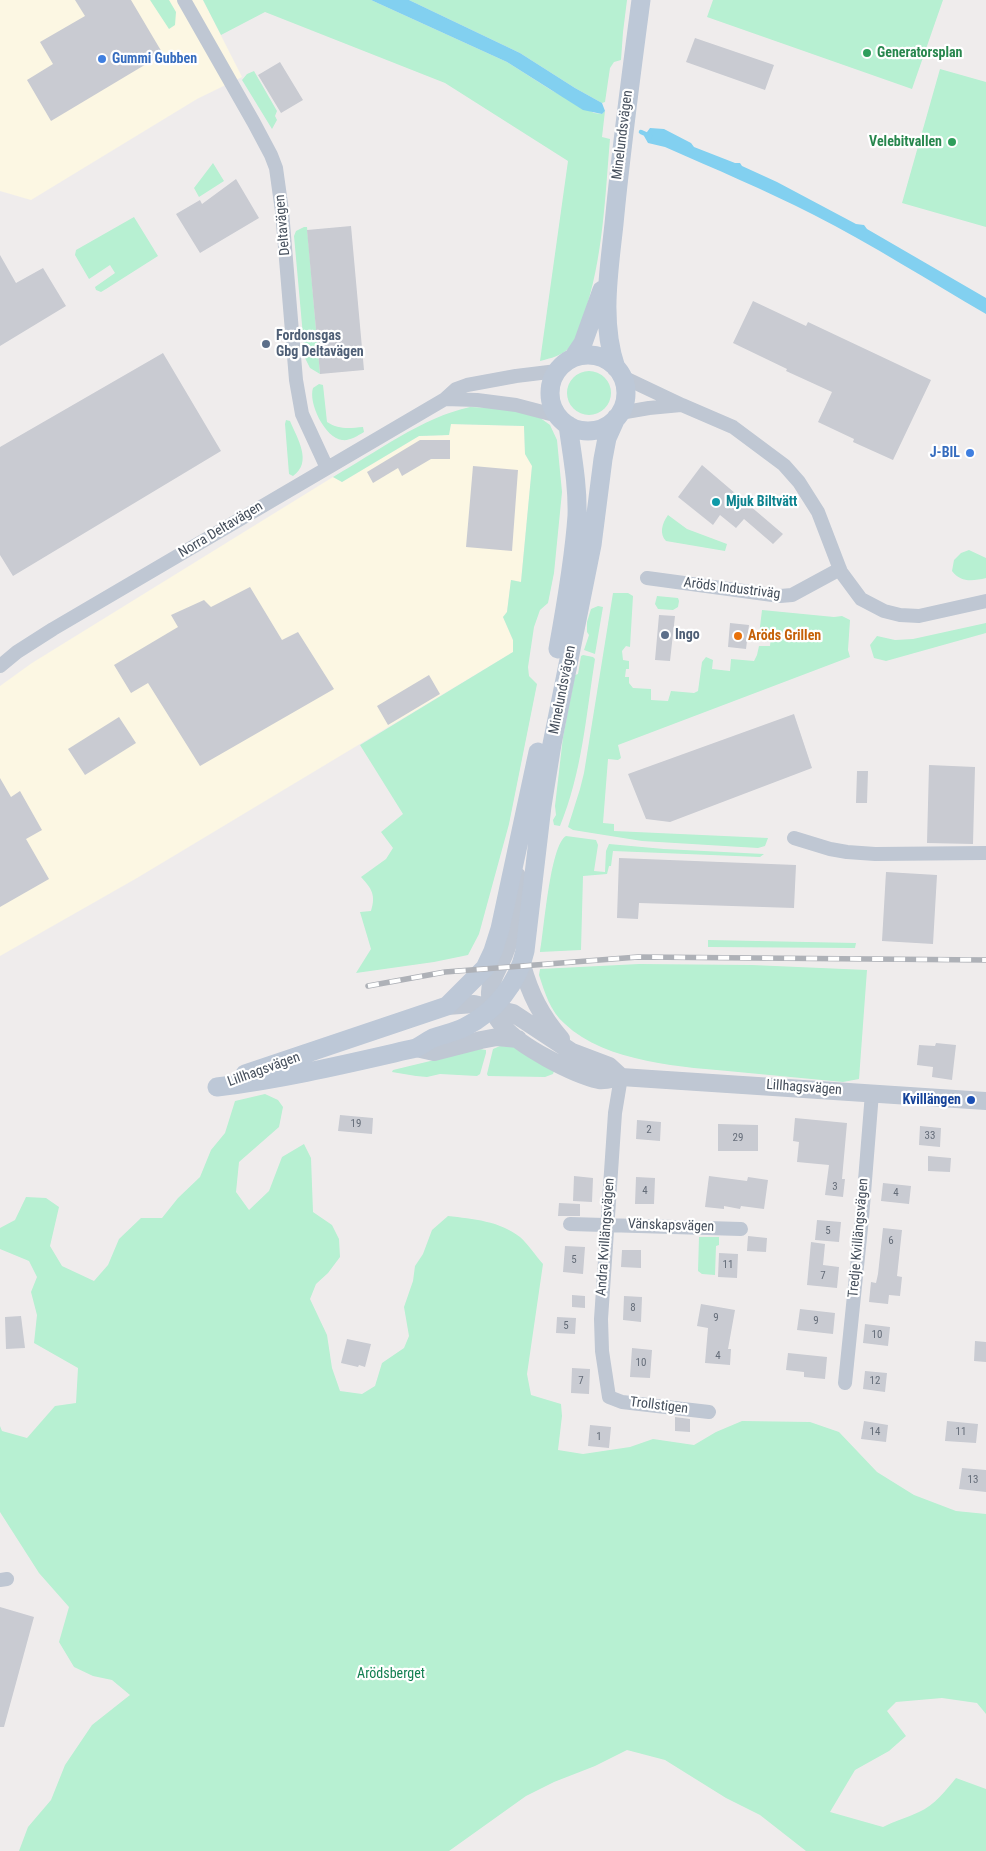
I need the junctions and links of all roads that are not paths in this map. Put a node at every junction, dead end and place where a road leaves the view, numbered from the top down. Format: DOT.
graph roads {
  1 [pos="184,0"];
  2 [pos="641,0"];
  3 [pos="609,270"];
  4 [pos="573,358"];
  5 [pos="557,371"];
  6 [pos="620,373"];
  7 [pos="446,398"];
  8 [pos="682,405"];
  9 [pos="618,416"];
  10 [pos="563,420"];
  11 [pos="327,468"];
  12 [pos="840,569"];
  13 [pos="647,578"];
  14 [pos="986,602"];
  15 [pos="0,666"];
  16 [pos="523,824"];
  17 [pos="794,838"];
  18 [pos="986,853"];
  19 [pos="522,965"];
  20 [pos="485,968"];
  21 [pos="447,1006"];
  22 [pos="492,1007"];
  23 [pos="518,1039"];
  24 [pos="416,1048"];
  25 [pos="572,1052"];
  26 [pos="621,1077"];
  27 [pos="872,1093"];
  28 [pos="986,1101"];
  29 [pos="570,1224"];
  30 [pos="607,1224"];
  31 [pos="741,1229"];
  32 [pos="845,1383"];
  33 [pos="609,1397"];
  34 [pos="709,1412"];
  1 -- 11 [label="street, Deltavägen"];
  2 -- 3 [label="main road, Minelundsvägen"];
  3 -- 4 [label="main road, Minelundsvägen"];
  3 -- 6 [label="main road, Minelundsvägen"];
  4 -- 5 [label="main road, Minelundsvägen"];
  4 -- 6 [label="main road"];
  5 -- 7 [label="street, Norra Deltavägen"];
  5 -- 10 [label="main road, Minelundsvägen"];
  6 -- 8 [label="street"];
  6 -- 9 [label="main road, Minelundsvägen"];
  7 -- 10 [label="street"];
  7 -- 11 [label="street, Norra Deltavägen"];
  8 -- 9 [label="street"];
  8 -- 12 [label="street"];
  9 -- 10 [label="main road"];
  9 -- 19 [label="main road, Minelundsvägen"];
  10 -- 16 [label="main road, Minelundsvägen"];
  11 -- 15 [label="street, Norra Deltavägen"];
  12 -- 13 [label="street, Aröds Industriväg"];
  12 -- 14 [label="street"];
  16 -- 20 [label="main road, Minelundsvägen"];
  16 -- 22 [label="street"];
  17 -- 18 [label="street"];
  19 -- 22 [label="main road, Lillhagsvägen"];
  19 -- 25 [label="street, Lillhagsvägen"];
  20 -- 21 [label="main road, Lillhagsvägen"];
  21 -- 22 [label="street, Lillhagsvägen"];
  21 -- 24 [label="main road, Lillhagsvägen"];
  22 -- 23 [label="street, Lillhagsvägen"];
  22 -- 24 [label="main road, Lillhagsvägen"];
  22 -- 25 [label="street, Lillhagsvägen"];
  23 -- 24 [label="street, Lillhagsvägen"];
  23 -- 26 [label="street, Lillhagsvägen"];
  25 -- 26 [label="street, Lillhagsvägen"];
  26 -- 27 [label="street, Lillhagsvägen"];
  26 -- 30 [label="street, Andra Kvillängsvägen"];
  27 -- 28 [label="street, Lillhagsvägen"];
  27 -- 32 [label="street, Tredje Kvillängsvägen"];
  29 -- 30 [label="street, Vänskapsvägen"];
  30 -- 31 [label="street, Vänskapsvägen"];
  30 -- 33 [label="street, Andra Kvillängsvägen"];
  33 -- 34 [label="street, Trollstigen"];
}
